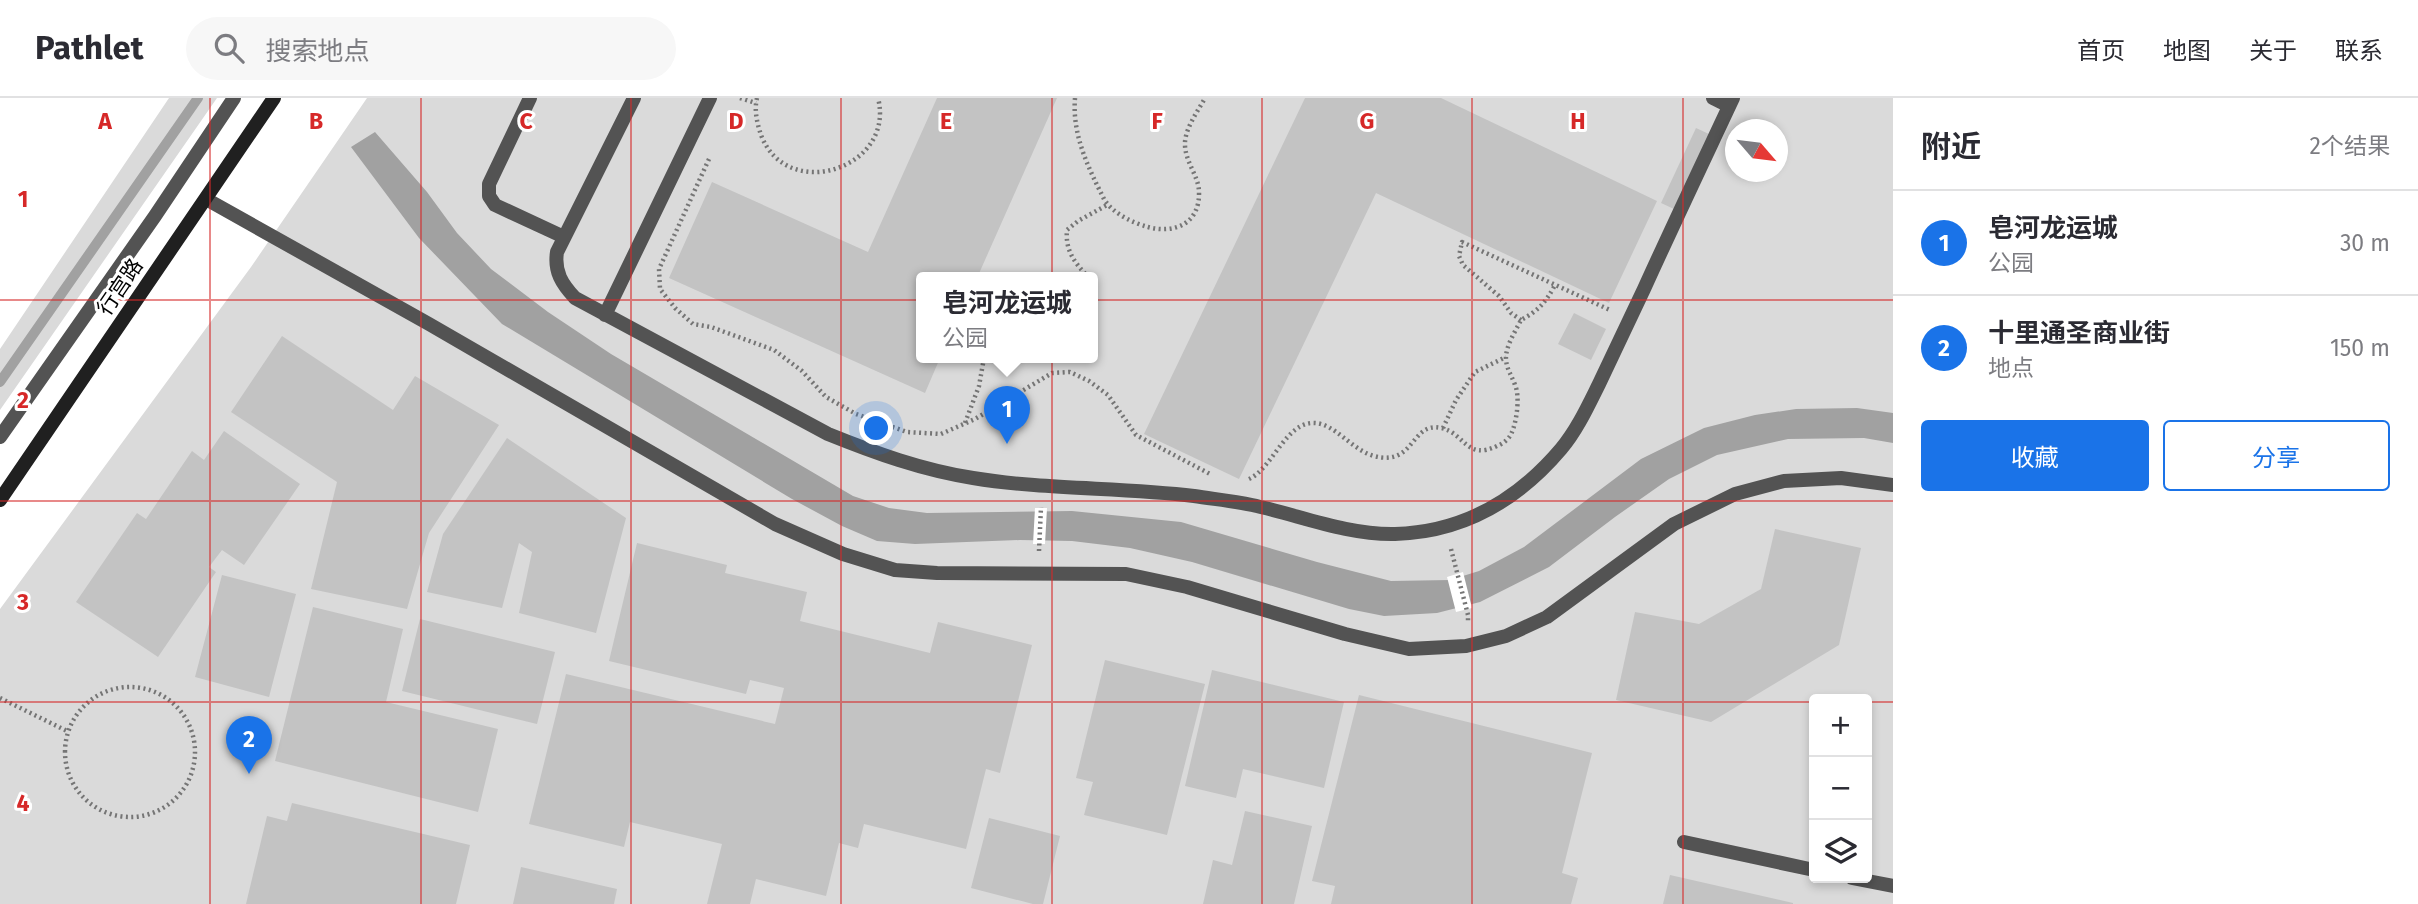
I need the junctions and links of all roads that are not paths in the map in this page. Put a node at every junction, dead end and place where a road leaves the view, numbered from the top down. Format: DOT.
graph roads {
  1 [pos="234,98"];
  2 [pos="274,98"];
  3 [pos="530,98"];
  4 [pos="634,98"];
  5 [pos="710,98"];
  6 [pos="1713,98"];
  7 [pos="1731,102"];
  8 [pos="206,199"];
  9 [pos="564,237"];
  10 [pos="605,315"];
  11 [pos="0,437"];
  12 [pos="1893,485"];
  13 [pos="0,500"];
  14 [pos="1684,842"];
  15 [pos="1809,869"];
  16 [pos="1872,882"];
  17 [pos="1893,886"];
  1 -- 11 [label="lane"];
  2 -- 8 [label="main road, 行宫路"];
  3 -- 9 [label="lane"];
  4 -- 9 [label="lane"];
  5 -- 10 [label="lane"];
  6 -- 7 [label="lane"];
  7 -- 10 [label="lane"];
  8 -- 12 [label="lane"];
  8 -- 13 [label="main road, 行宫路"];
  9 -- 10 [label="lane"];
  14 -- 15 [label="lane"];
  16 -- 17 [label="lane"];
}
